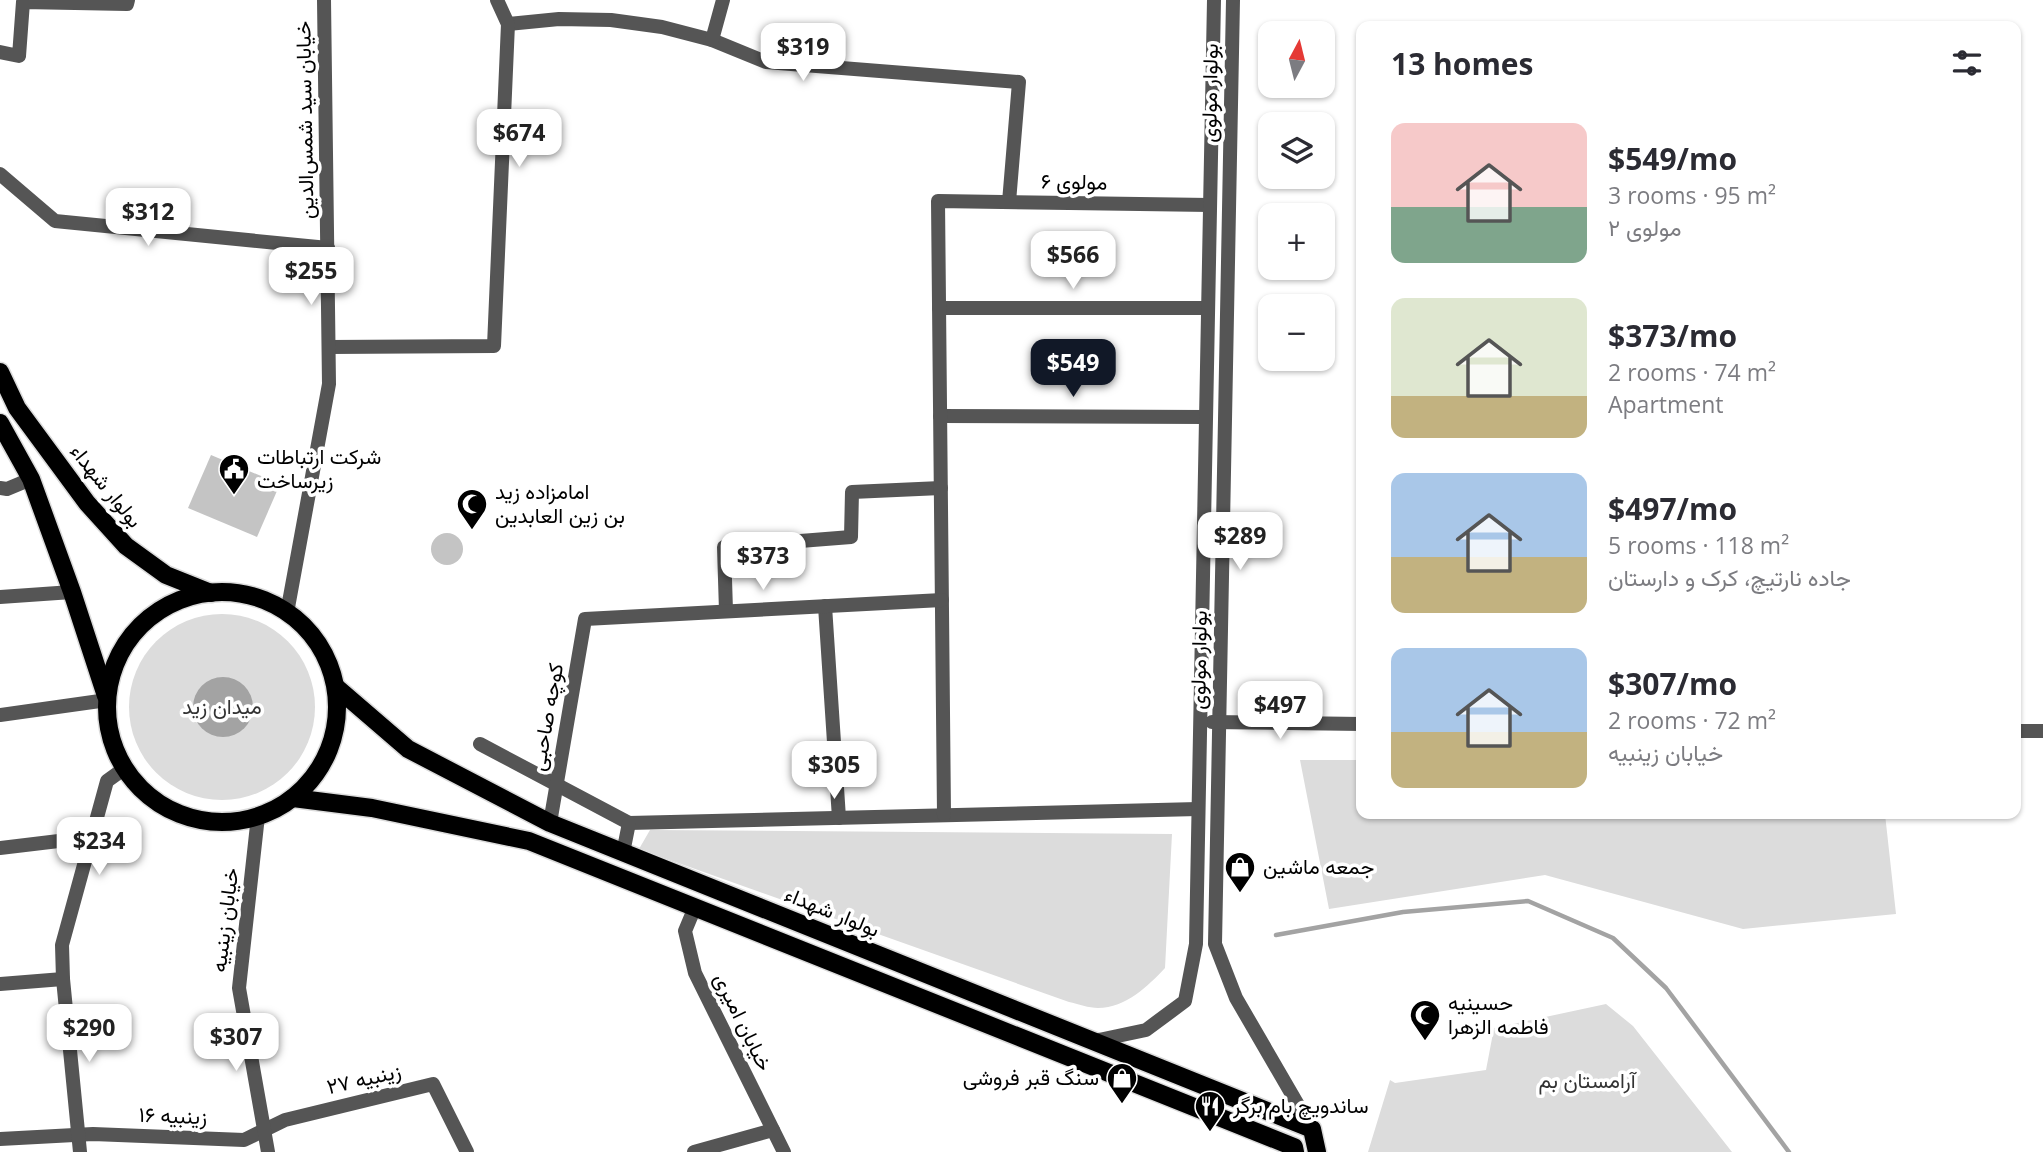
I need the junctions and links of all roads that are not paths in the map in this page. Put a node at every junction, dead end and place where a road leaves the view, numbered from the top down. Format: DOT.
graph roads {
  1 [pos="324,0"];
  2 [pos="497,0"];
  3 [pos="723,0"];
  4 [pos="1214,0"];
  5 [pos="1233,0"];
  6 [pos="128,2"];
  7 [pos="508,24"];
  8 [pos="712,40"];
  9 [pos="0,52"];
  10 [pos="1213,71"];
  11 [pos="1232,71"];
  12 [pos="0,174"];
  13 [pos="1009,202"];
  14 [pos="1210,205"];
  15 [pos="328,248"];
  16 [pos="939,308"];
  17 [pos="1208,308"];
  18 [pos="329,346"];
  19 [pos="0,372"];
  20 [pos="940,416"];
  21 [pos="1206,417"];
  22 [pos="0,422"];
  23 [pos="31,479"];
  24 [pos="0,488"];
  25 [pos="941,488"];
  26 [pos="72,592"];
  27 [pos="211,593"];
  28 [pos="0,597"];
  29 [pos="942,600"];
  30 [pos="825,606"];
  31 [pos="726,611"];
  32 [pos="287,613"];
  33 [pos="336,687"];
  34 [pos="107,700"];
  35 [pos="0,715"];
  36 [pos="1200,721"];
  37 [pos="1219,722"];
  38 [pos="1356,724"];
  39 [pos="2021,731"];
  40 [pos="2043,732"];
  41 [pos="481,744"];
  42 [pos="125,768"];
  43 [pos="557,785"];
  44 [pos="293,798"];
  45 [pos="1198,809"];
  46 [pos="944,815"];
  47 [pos="258,816"];
  48 [pos="839,818"];
  49 [pos="550,823"];
  50 [pos="629,823"];
  51 [pos="92,837"];
  52 [pos="0,848"];
  53 [pos="623,853"];
  54 [pos="695,907"];
  55 [pos="1196,944"];
  56 [pos="1215,944"];
  57 [pos="905,966"];
  58 [pos="63,979"];
  59 [pos="0,984"];
  60 [pos="897,988"];
  61 [pos="1094,1041"];
  62 [pos="1312,1129"];
  63 [pos="264,1130"];
  64 [pos="773,1130"];
  65 [pos="78,1136"];
  66 [pos="0,1139"];
  67 [pos="80,1152"];
  68 [pos="268,1152"];
  69 [pos="467,1152"];
  70 [pos="694,1152"];
  71 [pos="784,1152"];
  72 [pos="1295,1152"];
  73 [pos="1317,1152"];
  1 -- 15 [label="street, خیابان سید شمس‌الدین"];
  2 -- 7 [label="street"];
  3 -- 8 [label="street"];
  4 -- 10 [label="street, بولوار مولوی"];
  5 -- 11 [label="street, بولوار مولوی"];
  6 -- 9 [label="street"];
  7 -- 8 [label="street"];
  7 -- 18 [label="street"];
  8 -- 13 [label="street"];
  10 -- 11 [label="street"];
  10 -- 14 [label="street, بولوار مولوی"];
  11 -- 37 [label="street, بولوار مولوی"];
  12 -- 15 [label="street"];
  13 -- 14 [label="street, مولوی ۶"];
  13 -- 16 [label="street, مولوی ۶"];
  14 -- 17 [label="street, بولوار مولوی"];
  15 -- 18 [label="street, خیابان سید شمس‌الدین"];
  16 -- 17 [label="street"];
  16 -- 20 [label="street"];
  17 -- 21 [label="street, بولوار مولوی"];
  18 -- 32 [label="street, خیابان سید شمس‌الدین"];
  19 -- 27 [label="main road, بولوار شهداء"];
  20 -- 21 [label="street"];
  20 -- 25 [label="street"];
  21 -- 36 [label="street, بولوار مولوی"];
  22 -- 23 [label="main road"];
  23 -- 24 [label="street"];
  23 -- 26 [label="main road"];
  25 -- 29 [label="street"];
  25 -- 31 [label="street"];
  26 -- 28 [label="street"];
  26 -- 34 [label="main road"];
  27 -- 32 [label="main road"];
  27 -- 34 [label="main road"];
  29 -- 30 [label="street"];
  29 -- 46 [label="street"];
  30 -- 31 [label="street"];
  30 -- 48 [label="street"];
  31 -- 43 [label="street, کوچه صاحبی"];
  32 -- 33 [label="main road"];
  33 -- 44 [label="main road"];
  33 -- 49 [label="main road, بولوار شهداء"];
  34 -- 35 [label="street"];
  34 -- 42 [label="main road"];
  36 -- 37 [label="street"];
  36 -- 45 [label="street, بولوار مولوی"];
  37 -- 38 [label="street"];
  37 -- 56 [label="street, بولوار مولوی"];
  39 -- 40 [label="street"];
  41 -- 43 [label="street"];
  42 -- 47 [label="main road"];
  42 -- 51 [label="street"];
  43 -- 49 [label="street, کوچه صاحبی"];
  43 -- 50 [label="street"];
  44 -- 47 [label="main road"];
  44 -- 54 [label="main road"];
  45 -- 46 [label="street"];
  45 -- 55 [label="street, بولوار مولوی"];
  46 -- 48 [label="street"];
  47 -- 63 [label="street, خیابان زینبیه"];
  48 -- 50 [label="street"];
  49 -- 53 [label="main road, بولوار شهداء"];
  50 -- 53 [label="street"];
  51 -- 52 [label="street"];
  51 -- 58 [label="street"];
  53 -- 57 [label="main road, بولوار شهداء"];
  54 -- 60 [label="main road"];
  54 -- 64 [label="street, خیابان امیری"];
  55 -- 56 [label="street"];
  55 -- 61 [label="street, بولوار مولوی"];
  56 -- 62 [label="street, بولوار مولوی"];
  57 -- 60 [label="main road"];
  57 -- 61 [label="main road, بولوار شهداء"];
  58 -- 59 [label="street"];
  58 -- 65 [label="street"];
  60 -- 72 [label="main road"];
  61 -- 62 [label="main road, بولوار شهداء"];
  62 -- 73 [label="main road"];
  63 -- 65 [label="street, زینبیه ۱۶"];
  63 -- 68 [label="street, خیابان زینبیه"];
  63 -- 69 [label="street, زینبیه ۲۷"];
  64 -- 70 [label="street"];
  64 -- 71 [label="street, خیابان امیری"];
  65 -- 66 [label="street, زینبیه ۱۶"];
  65 -- 67 [label="street"];
}
